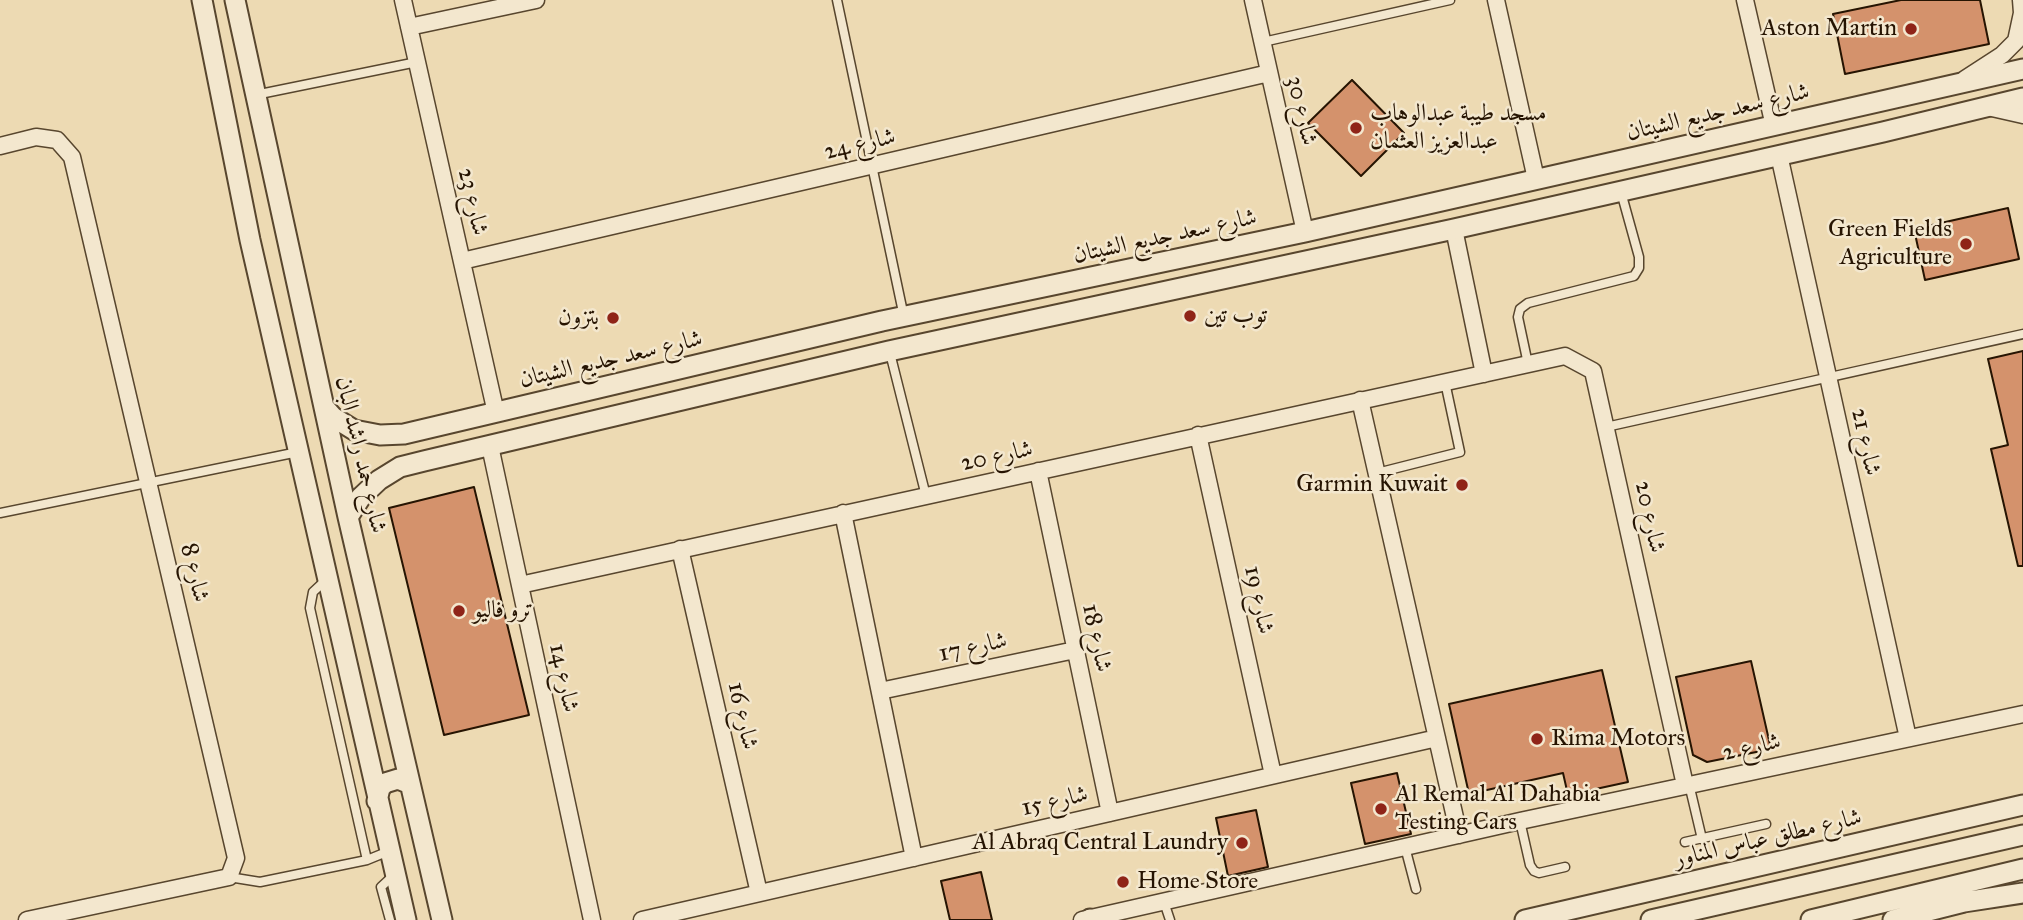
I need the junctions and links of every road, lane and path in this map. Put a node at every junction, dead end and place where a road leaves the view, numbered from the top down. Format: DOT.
graph roads {
  1 [pos="235,0"];
  2 [pos="403,0"];
  3 [pos="536,0"];
  4 [pos="837,0"];
  5 [pos="1253,0"];
  6 [pos="1450,0"];
  7 [pos="1496,0"];
  8 [pos="1745,0"];
  9 [pos="2021,0"];
  10 [pos="202,5"];
  11 [pos="410,27"];
  12 [pos="1262,42"];
  13 [pos="417,62"];
  14 [pos="2023,69"];
  15 [pos="1269,73"];
  16 [pos="1957,84"];
  17 [pos="255,95"];
  18 [pos="2023,98"];
  19 [pos="1879,101"];
  20 [pos="1983,107"];
  21 [pos="2023,115"];
  22 [pos="1809,117"];
  23 [pos="1774,125"];
  24 [pos="1883,132"];
  25 [pos="0,146"];
  26 [pos="1815,147"];
  27 [pos="1779,155"];
  28 [pos="871,166"];
  29 [pos="1536,179"];
  30 [pos="275,186"];
  31 [pos="1620,191"];
  32 [pos="240,195"];
  33 [pos="1454,229"];
  34 [pos="1305,232"];
  35 [pos="286,237"];
  36 [pos="250,240"];
  37 [pos="462,261"];
  38 [pos="934,312"];
  39 [pos="904,317"];
  40 [pos="882,321"];
  41 [pos="2023,334"];
  42 [pos="939,340"];
  43 [pos="889,351"];
  44 [pos="1528,364"];
  45 [pos="1484,374"];
  46 [pos="1828,378"];
  47 [pos="1445,382"];
  48 [pos="1360,400"];
  49 [pos="324,407"];
  50 [pos="496,413"];
  51 [pos="1606,427"];
  52 [pos="417,431"];
  53 [pos="1198,435"];
  54 [pos="490,446"];
  55 [pos="298,452"];
  56 [pos="424,461"];
  57 [pos="1038,471"];
  58 [pos="1377,473"];
  59 [pos="149,481"];
  60 [pos="926,496"];
  61 [pos="0,513"];
  62 [pos="843,513"];
  63 [pos="348,517"];
  64 [pos="680,549"];
  65 [pos="327,579"];
  66 [pos="520,585"];
  67 [pos="1075,650"];
  68 [pos="880,691"];
  69 [pos="2023,714"];
  70 [pos="1437,738"];
  71 [pos="1908,738"];
  72 [pos="1273,775"];
  73 [pos="410,784"];
  74 [pos="1687,785"];
  75 [pos="377,801"];
  76 [pos="2023,805"];
  77 [pos="1110,813"];
  78 [pos="1520,821"];
  79 [pos="1766,824"];
  80 [pos="1459,835"];
  81 [pos="2023,835"];
  82 [pos="1702,839"];
  83 [pos="1685,842"];
  84 [pos="1405,847"];
  85 [pos="389,851"];
  86 [pos="914,858"];
  87 [pos="367,860"];
  88 [pos="1565,867"];
  89 [pos="2023,869"];
  90 [pos="395,874"];
  91 [pos="229,877"];
  92 [pos="1416,889"];
  93 [pos="759,893"];
  94 [pos="2023,894"];
  95 [pos="1164,902"];
  96 [pos="27,920"];
  97 [pos="390,920"];
  98 [pos="406,920"];
  99 [pos="442,920"];
  100 [pos="592,920"];
  101 [pos="642,920"];
  102 [pos="1087,920"];
  103 [pos="1170,920"];
  104 [pos="1525,920"];
  105 [pos="1651,920"];
  106 [pos="1811,920"];
  107 [pos="1893,920"];
  1 -- 17 [label="street, شارع حمد راشد البان"];
  2 -- 11 [label="street, شارع 23"];
  3 -- 11 [label="street"];
  4 -- 28 [label="lane"];
  5 -- 12 [label="street, شارع 30"];
  6 -- 12 [label="lane"];
  7 -- 29 [label="street"];
  8 -- 23 [label="street"];
  9 -- 16 [label="street"];
  10 -- 32 [label="street"];
  11 -- 13 [label="street, شارع 23"];
  12 -- 15 [label="street, شارع 30"];
  13 -- 17 [label="lane"];
  13 -- 37 [label="street, شارع 23"];
  14 -- 16 [label="street, شارع سعد جديع الشيتان"];
  15 -- 28 [label="street, شارع 24"];
  15 -- 34 [label="street, شارع 30"];
  16 -- 19 [label="street, شارع سعد جديع الشيتان"];
  17 -- 30 [label="street, شارع حمد راشد البان"];
  18 -- 20 [label="street"];
  19 -- 22 [label="street, شارع سعد جديع الشيتان"];
  19 -- 24 [label="street"];
  20 -- 21 [label="street"];
  20 -- 24 [label="street"];
  22 -- 23 [label="street, شارع سعد جديع الشيتان"];
  22 -- 26 [label="street"];
  23 -- 29 [label="street, شارع سعد جديع الشيتان"];
  24 -- 26 [label="street"];
  25 -- 59 [label="street, شارع 8"];
  26 -- 27 [label="street"];
  27 -- 31 [label="street"];
  27 -- 46 [label="street, شارع 21"];
  28 -- 37 [label="street, شارع 24"];
  28 -- 39 [label="lane"];
  29 -- 34 [label="street, شارع سعد جديع الشيتان"];
  30 -- 32 [label="street"];
  30 -- 35 [label="street, شارع حمد راشد البان"];
  31 -- 33 [label="street"];
  31 -- 44 [label="lane"];
  32 -- 36 [label="street"];
  33 -- 42 [label="street"];
  33 -- 45 [label="street"];
  34 -- 38 [label="street, شارع سعد جديع الشيتان"];
  35 -- 36 [label="street"];
  35 -- 49 [label="street, شارع حمد راشد البان"];
  36 -- 55 [label="street"];
  37 -- 50 [label="street, شارع 23"];
  38 -- 39 [label="street, شارع سعد جديع الشيتان"];
  38 -- 42 [label="street"];
  39 -- 40 [label="street, شارع سعد جديع الشيتان"];
  40 -- 43 [label="street"];
  40 -- 50 [label="street, شارع سعد جديع الشيتان"];
  41 -- 46 [label="lane"];
  42 -- 43 [label="street"];
  43 -- 54 [label="street"];
  43 -- 60 [label="lane"];
  44 -- 45 [label="street, شارع 20"];
  44 -- 51 [label="street, شارع 20"];
  45 -- 47 [label="street, شارع 20"];
  46 -- 51 [label="lane"];
  46 -- 71 [label="street, شارع 21"];
  47 -- 48 [label="street, شارع 20"];
  47 -- 58 [label="lane"];
  48 -- 53 [label="street, شارع 20"];
  48 -- 58 [label="street"];
  49 -- 52 [label="street, شارع سعد جديع الشيتان"];
  49 -- 63 [label="street, شارع حمد راشد البان"];
  50 -- 52 [label="street, شارع سعد جديع الشيتان"];
  51 -- 74 [label="street, شارع 20"];
  52 -- 56 [label="street"];
  53 -- 57 [label="street, شارع 20"];
  53 -- 72 [label="street, شارع 19"];
  54 -- 56 [label="street"];
  54 -- 66 [label="street, شارع 14"];
  55 -- 59 [label="lane"];
  55 -- 65 [label="street"];
  56 -- 63 [label="street"];
  57 -- 60 [label="street, شارع 20"];
  57 -- 67 [label="street, شارع 18"];
  58 -- 70 [label="street"];
  59 -- 61 [label="lane"];
  59 -- 91 [label="street, شارع 8"];
  60 -- 62 [label="street, شارع 20"];
  62 -- 64 [label="street, شارع 20"];
  62 -- 68 [label="street"];
  63 -- 73 [label="street, شارع حمد راشد البان"];
  64 -- 66 [label="street, شارع 20"];
  64 -- 93 [label="street, شارع 16"];
  65 -- 75 [label="street"];
  65 -- 87 [label="lane"];
  66 -- 100 [label="street, شارع 14"];
  67 -- 68 [label="street, شارع 17"];
  67 -- 77 [label="street, شارع 18"];
  68 -- 86 [label="street"];
  69 -- 71 [label="street, شارع 2"];
  70 -- 72 [label="street, شارع 15"];
  70 -- 80 [label="street"];
  71 -- 74 [label="street, شارع 2"];
  72 -- 77 [label="street, شارع 15"];
  73 -- 75 [label="street"];
  73 -- 99 [label="street, شارع حمد راشد البان"];
  74 -- 78 [label="street, شارع 2"];
  74 -- 82 [label="lane"];
  75 -- 85 [label="street"];
  76 -- 104 [label="street, شارع مطلق عباس المناور"];
  77 -- 86 [label="street, شارع 15"];
  78 -- 80 [label="street, شارع 2"];
  78 -- 88 [label="lane"];
  79 -- 82 [label="lane"];
  80 -- 84 [label="street, شارع 2"];
  81 -- 105 [label="street"];
  82 -- 83 [label="lane"];
  84 -- 92 [label="lane"];
  84 -- 95 [label="street, شارع 2"];
  85 -- 87 [label="lane"];
  85 -- 90 [label="street"];
  86 -- 93 [label="street, شارع 15"];
  87 -- 91 [label="lane"];
  89 -- 106 [label="street"];
  90 -- 97 [label="lane"];
  90 -- 98 [label="street"];
  91 -- 96 [label="street"];
  93 -- 101 [label="street, شارع 15"];
  94 -- 107 [label="street"];
  95 -- 102 [label="street, شارع 2"];
  95 -- 103 [label="lane"];
}
